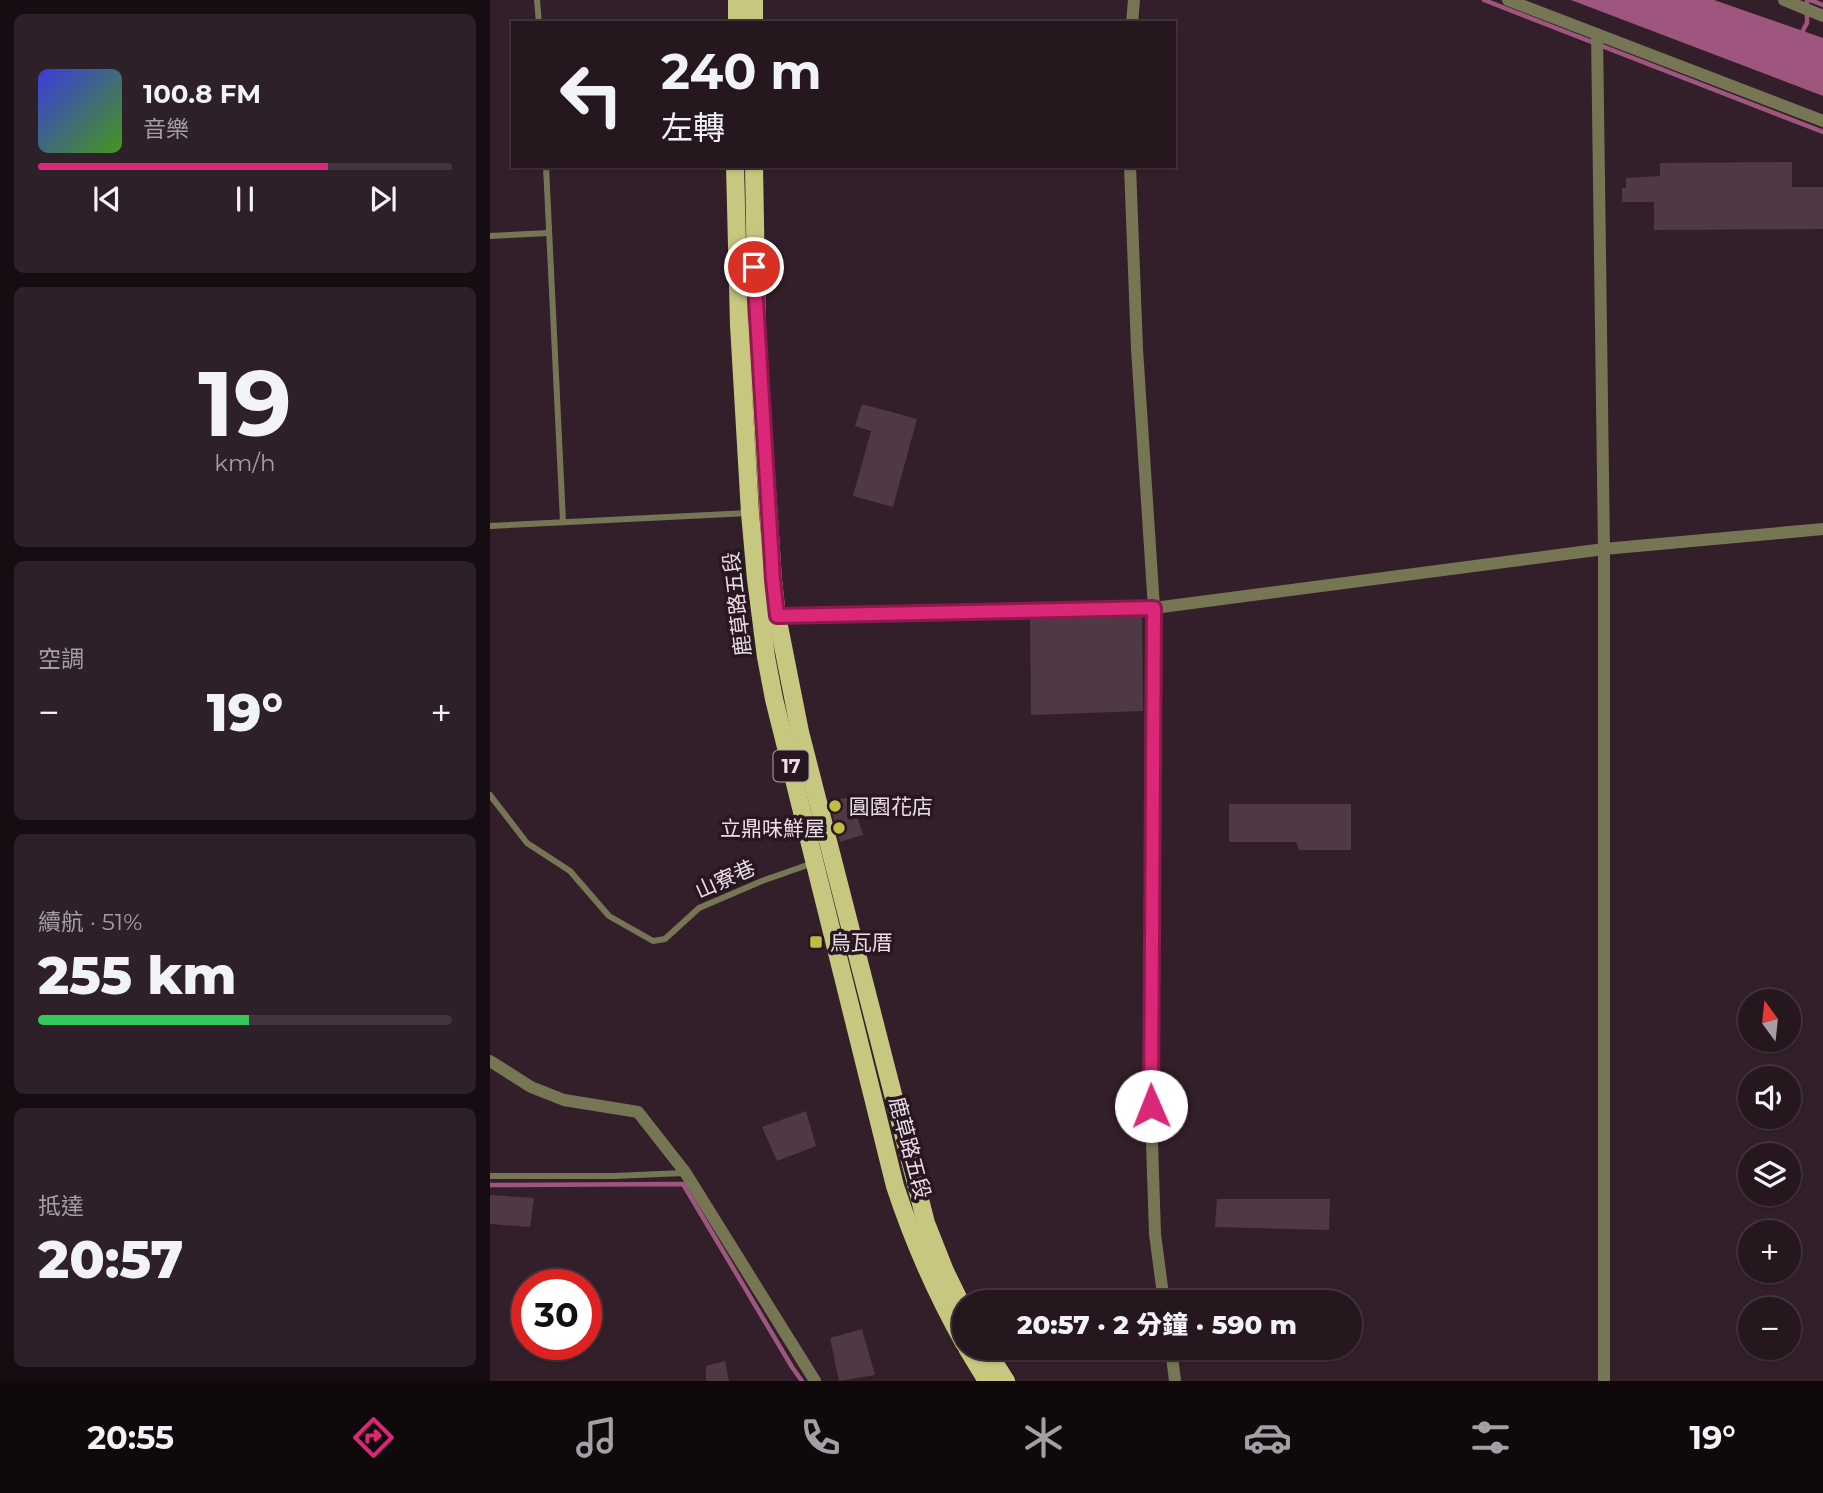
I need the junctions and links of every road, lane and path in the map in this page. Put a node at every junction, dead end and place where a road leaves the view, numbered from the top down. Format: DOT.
graph roads {
  1 [pos="537,0"];
  2 [pos="737,0"];
  3 [pos="754,0"];
  4 [pos="1134,0"];
  5 [pos="1508,0"];
  6 [pos="1784,0"];
  7 [pos="1797,3"];
  8 [pos="1823,16"];
  9 [pos="538,21"];
  10 [pos="737,21"];
  11 [pos="754,21"];
  12 [pos="1132,21"];
  13 [pos="1597,34"];
  14 [pos="1823,121"];
  15 [pos="546,168"];
  16 [pos="735,168"];
  17 [pos="754,168"];
  18 [pos="1130,168"];
  19 [pos="549,233"];
  20 [pos="490,236"];
  21 [pos="760,512"];
  22 [pos="563,522"];
  23 [pos="490,526"];
  24 [pos="1823,529"];
  25 [pos="1604,550"];
  26 [pos="1154,608"];
  27 [pos="777,616"];
  28 [pos="490,795"];
  29 [pos="823,859"];
  30 [pos="490,1061"];
  31 [pos="685,1172"];
  32 [pos="490,1176"];
  33 [pos="954,1290"];
  34 [pos="1162,1290"];
  35 [pos="952,1322"];
  36 [pos="974,1360"];
  37 [pos="993,1360"];
  38 [pos="1172,1360"];
  39 [pos="815,1381"];
  40 [pos="987,1381"];
  41 [pos="1006,1381"];
  42 [pos="1175,1381"];
  43 [pos="1604,1381"];
  1 -- 9 [label="lane"];
  2 -- 10 [label="main road"];
  3 -- 11 [label="main road"];
  4 -- 12 [label="street"];
  5 -- 13 [label="street"];
  6 -- 7 [label="street"];
  7 -- 8 [label="street"];
  13 -- 14 [label="street"];
  13 -- 25 [label="street"];
  15 -- 19 [label="lane"];
  16 -- 21 [label="main road, 鹿草路五段 / 17"];
  17 -- 21 [label="main road, 鹿草路五段 / 17"];
  18 -- 26 [label="street"];
  19 -- 20 [label="lane"];
  19 -- 22 [label="lane"];
  21 -- 22 [label="lane"];
  21 -- 27 [label="main road, 鹿草路五段 / 17"];
  21 -- 29 [label="main road, 鹿草路五段 / 17"];
  22 -- 23 [label="lane"];
  24 -- 25 [label="street"];
  25 -- 26 [label="street"];
  25 -- 43 [label="street"];
  26 -- 27 [label="street"];
  26 -- 34 [label="street"];
  27 -- 29 [label="main road, 鹿草路五段 / 17"];
  28 -- 29 [label="lane, 山寮巷"];
  29 -- 33 [label="main road, 鹿草路五段 / 17"];
  29 -- 35 [label="main road, 鹿草路五段 / 17"];
  30 -- 31 [label="street"];
  31 -- 32 [label="lane"];
  31 -- 39 [label="street"];
  36 -- 40 [label="main road, 鹿草路五段 / 17"];
  37 -- 41 [label="main road"];
  38 -- 42 [label="street"];
}
